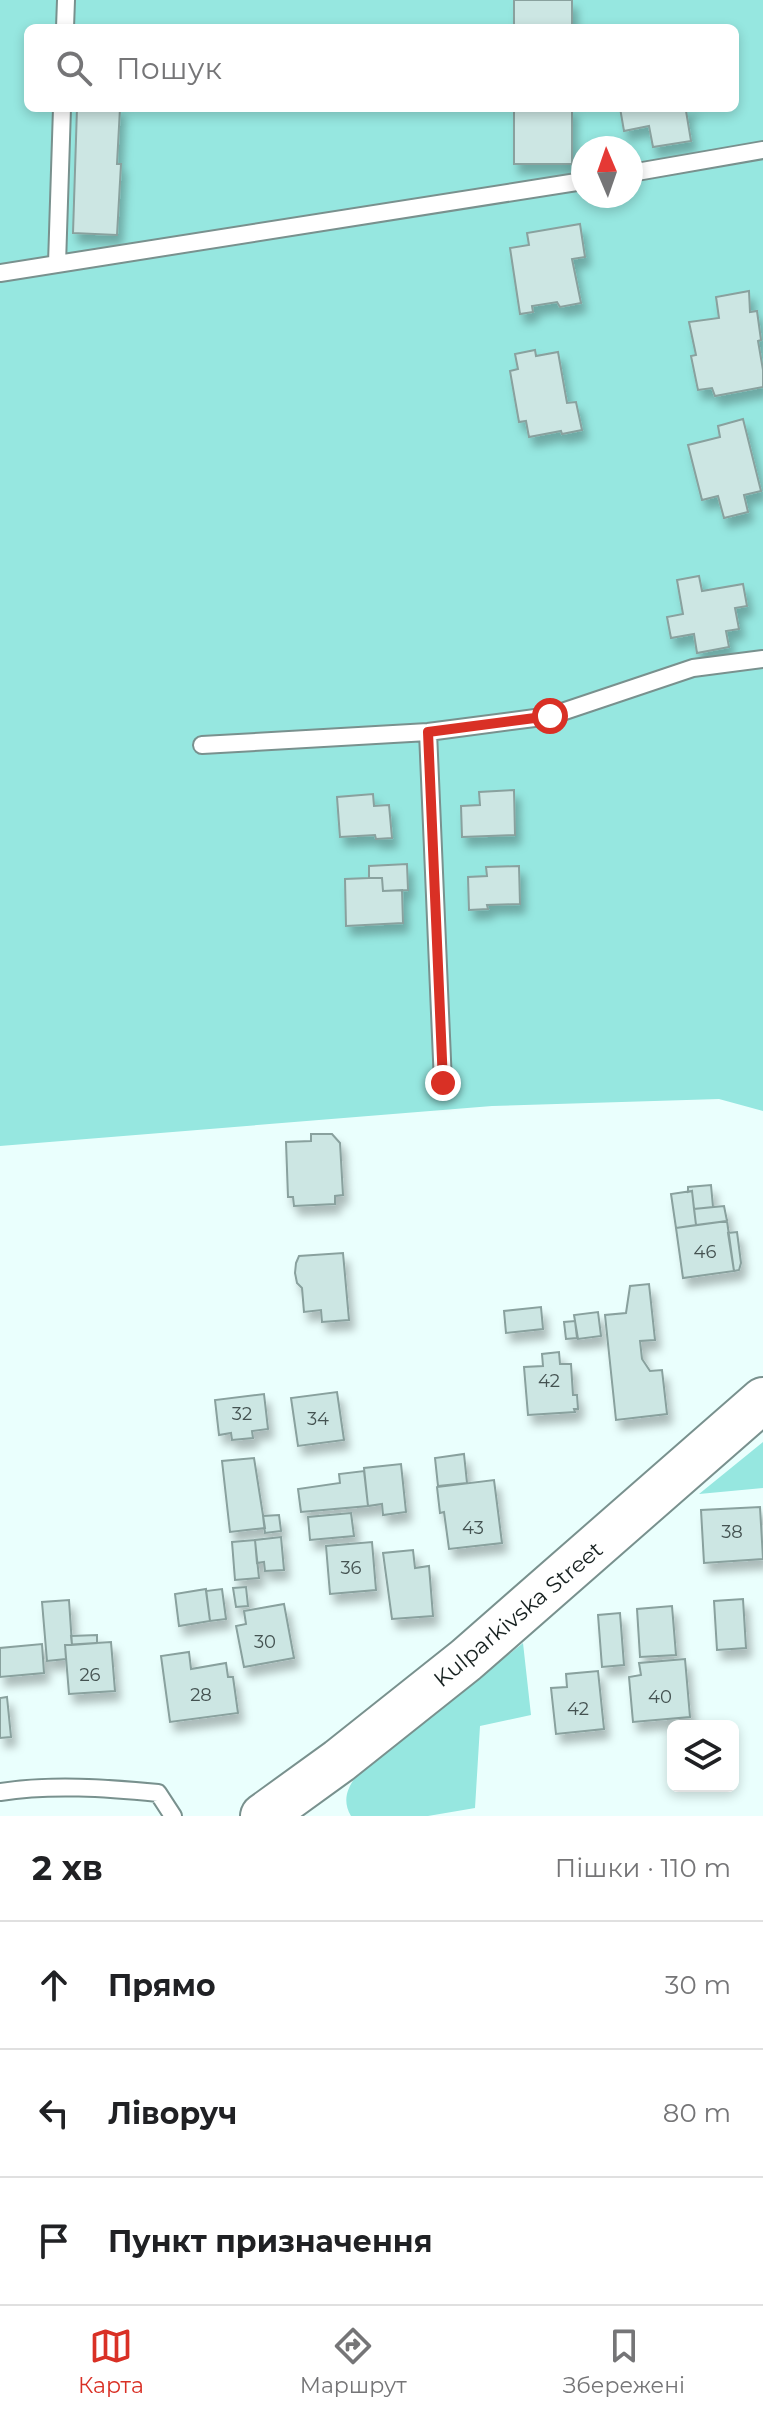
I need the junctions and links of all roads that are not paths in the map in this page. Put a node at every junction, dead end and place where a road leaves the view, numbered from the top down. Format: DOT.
graph roads {
  1 [pos="66,0"];
  2 [pos="65,24"];
  3 [pos="62,112"];
  4 [pos="763,150"];
  5 [pos="643,171"];
  6 [pos="571,183"];
  7 [pos="57,264"];
  8 [pos="0,273"];
  9 [pos="763,659"];
  10 [pos="428,732"];
  11 [pos="202,745"];
  12 [pos="443,1083"];
  13 [pos="763,1400"];
  14 [pos="0,1792"];
  15 [pos="173,1816"];
  16 [pos="263,1816"];
  1 -- 2 [label="lane"];
  3 -- 7 [label="lane"];
  4 -- 5 [label="lane"];
  6 -- 7 [label="lane"];
  7 -- 8 [label="lane"];
  9 -- 10 [label="lane"];
  10 -- 11 [label="lane"];
  10 -- 12 [label="lane"];
  13 -- 16 [label="main road, Kulparkivska Street"];
  14 -- 15 [label="lane"];
}
